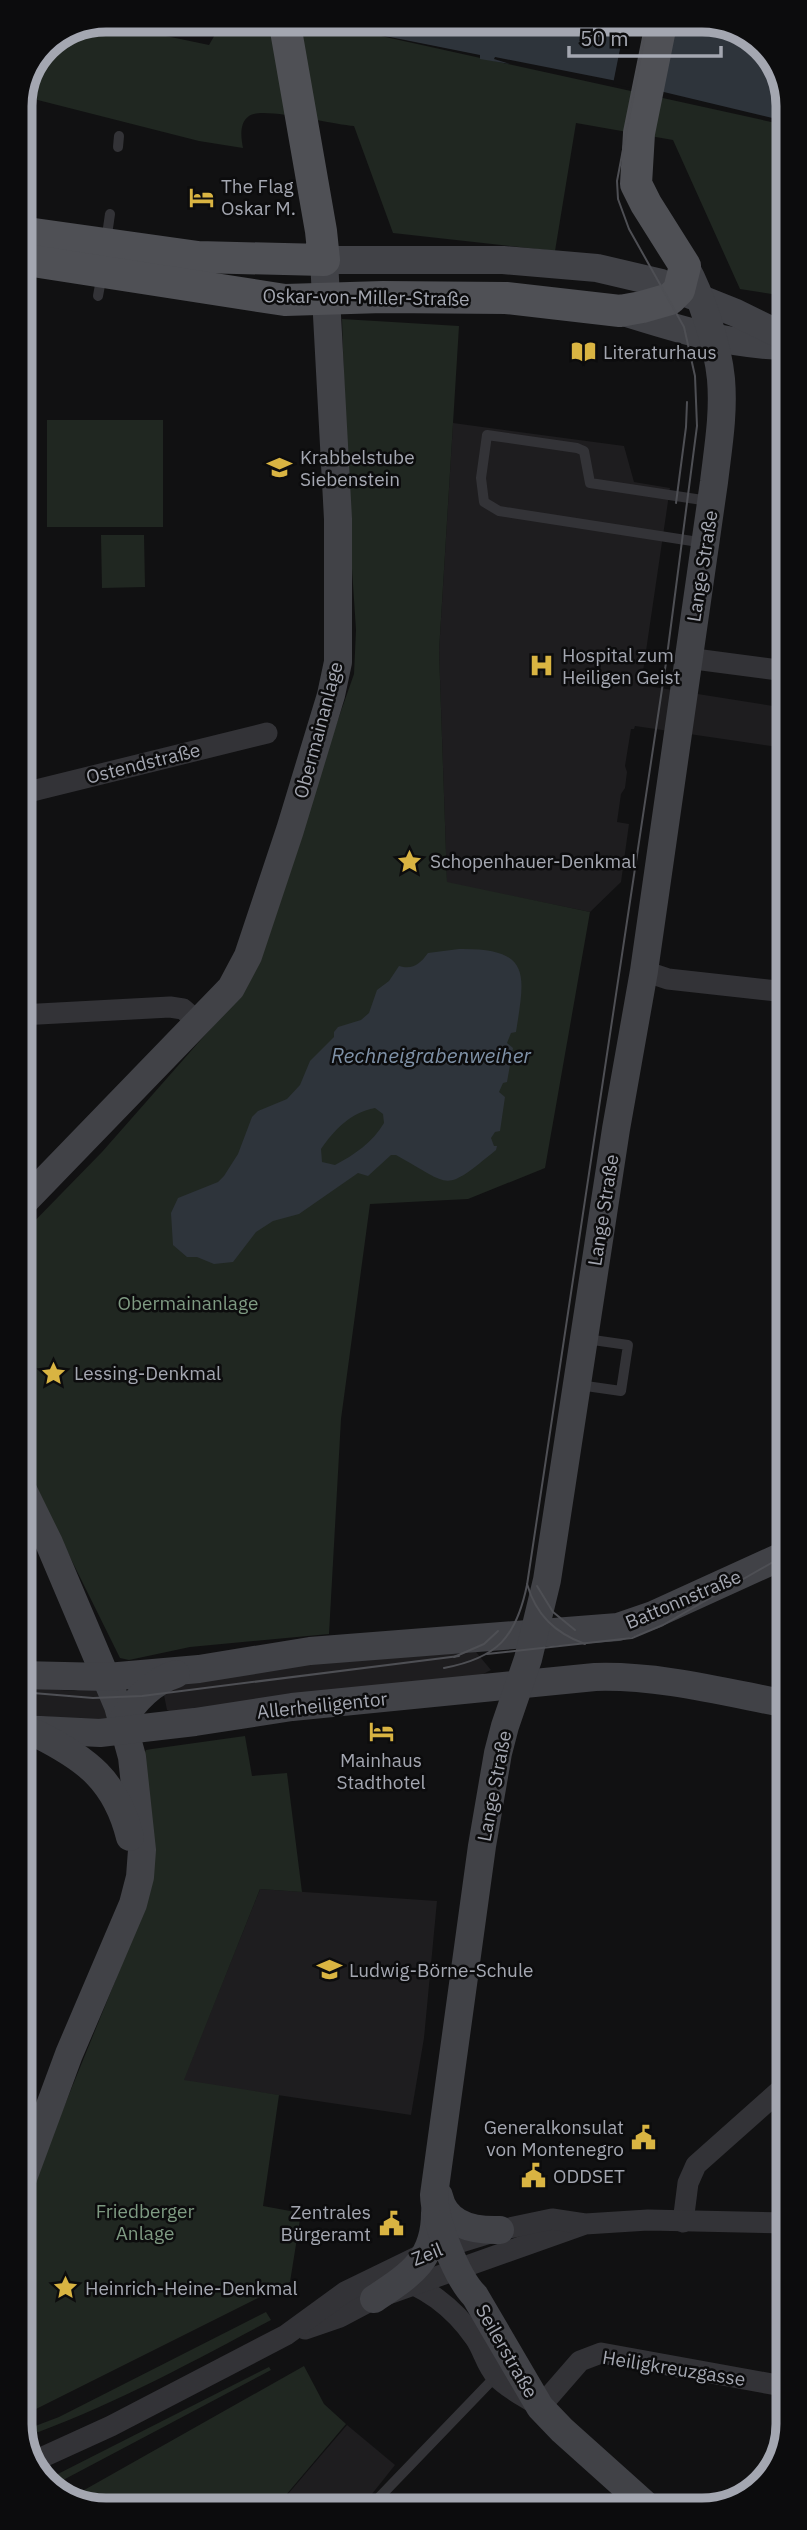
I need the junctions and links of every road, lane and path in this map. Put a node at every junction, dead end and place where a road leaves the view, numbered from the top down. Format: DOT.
graph roads {
  1 [pos="286,32"];
  2 [pos="659,32"];
  3 [pos="32,235"];
  4 [pos="104,256"];
  5 [pos="32,259"];
  6 [pos="324,260"];
  7 [pos="688,285"];
  8 [pos="326,300"];
  9 [pos="620,311"];
  10 [pos="776,333"];
  11 [pos="711,335"];
  12 [pos="776,345"];
  13 [pos="711,502"];
  14 [pos="705,543"];
  15 [pos="687,658"];
  16 [pos="776,670"];
  17 [pos="267,733"];
  18 [pos="32,791"];
  19 [pos="644,971"];
  20 [pos="776,991"];
  21 [pos="32,1014"];
  22 [pos="198,1022"];
  23 [pos="32,1194"];
  24 [pos="583,1339"];
  25 [pos="576,1384"];
  26 [pos="32,1508"];
  27 [pos="776,1558"];
  28 [pos="534,1635"];
  29 [pos="188,1670"];
  30 [pos="32,1675"];
  31 [pos="107,1677"];
  32 [pos="520,1683"];
  33 [pos="776,1702"];
  34 [pos="124,1725"];
  35 [pos="32,1729"];
  36 [pos="32,1733"];
  37 [pos="139,1877"];
  38 [pos="776,2094"];
  39 [pos="32,2154"];
  40 [pos="436,2198"];
  41 [pos="683,2222"];
  42 [pos="776,2223"];
  43 [pos="497,2243"];
  44 [pos="445,2255"];
  45 [pos="393,2285"];
  46 [pos="475,2295"];
  47 [pos="496,2376"];
  48 [pos="776,2385"];
  49 [pos="540,2407"];
  50 [pos="40,2458"];
  51 [pos="379,2498"];
  52 [pos="638,2498"];
  1 -- 6 [label="main road, Obermainanlage"];
  2 -- 7 [label="main road, Lange Straße"];
  3 -- 4 [label="main road, Oskar-von-Miller-Straße"];
  4 -- 5 [label="main road, Oskar-von-Miller-Straße"];
  4 -- 6 [label="main road, Oskar-von-Miller-Straße"];
  4 -- 8 [label="main road, Oskar-von-Miller-Straße"];
  6 -- 7 [label="main road, Oskar-von-Miller-Straße"];
  6 -- 8 [label="main road, Obermainanlage"];
  7 -- 9 [label="main road"];
  7 -- 10 [label="main road, Oskar-von-Miller-Straße"];
  7 -- 11 [label="main road, Lange Straße"];
  8 -- 9 [label="main road, Oskar-von-Miller-Straße"];
  8 -- 22 [label="main road, Obermainanlage"];
  9 -- 11 [label="main road, Oskar-von-Miller-Straße"];
  11 -- 12 [label="main road, Oskar-von-Miller-Straße"];
  11 -- 13 [label="main road, Lange Straße"];
  13 -- 14 [label="main road, Lange Straße"];
  13 -- 14 [label="lane"];
  14 -- 15 [label="main road, Lange Straße"];
  15 -- 16 [label="street"];
  15 -- 19 [label="main road, Lange Straße"];
  17 -- 18 [label="street, Ostendstraße"];
  19 -- 20 [label="street"];
  19 -- 24 [label="main road, Lange Straße"];
  21 -- 22 [label="street"];
  22 -- 23 [label="main road, Obermainanlage"];
  24 -- 25 [label="main road, Lange Straße"];
  24 -- 25 [label="lane"];
  25 -- 28 [label="main road, Lange Straße"];
  26 -- 31 [label="main road"];
  27 -- 28 [label="main road, Battonnstraße"];
  28 -- 29 [label="main road"];
  28 -- 32 [label="main road, Lange Straße"];
  29 -- 31 [label="main road"];
  29 -- 34 [label="main road"];
  30 -- 31 [label="main road"];
  31 -- 34 [label="main road"];
  32 -- 33 [label="main road, Allerheiligentor"];
  32 -- 34 [label="main road, Allerheiligentor"];
  32 -- 40 [label="main road, Lange Straße"];
  34 -- 35 [label="main road, Allerheiligentor"];
  34 -- 37 [label="main road"];
  36 -- 37 [label="main road"];
  37 -- 39 [label="main road"];
  38 -- 41 [label="street"];
  40 -- 43 [label="main road"];
  40 -- 44 [label="main road, Lange Straße"];
  41 -- 42 [label="street, Zeil"];
  41 -- 43 [label="street, Zeil"];
  43 -- 44 [label="street, Zeil"];
  43 -- 46 [label="street, Seilerstraße"];
  44 -- 45 [label="main road"];
  44 -- 46 [label="main road, Seilerstraße"];
  45 -- 47 [label="street, Seilerstraße"];
  45 -- 50 [label="street"];
  46 -- 49 [label="main road, Seilerstraße"];
  47 -- 49 [label="street, Seilerstraße"];
  47 -- 51 [label="lane"];
  48 -- 49 [label="street, Heiligkreuzgasse"];
  49 -- 52 [label="main road, Seilerstraße"];
}
